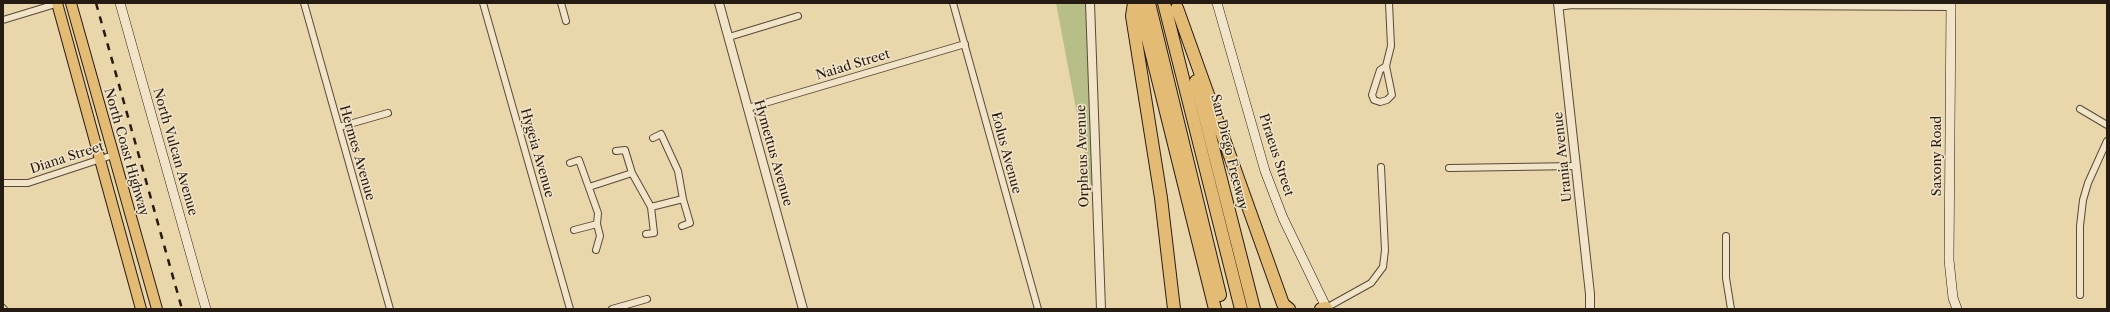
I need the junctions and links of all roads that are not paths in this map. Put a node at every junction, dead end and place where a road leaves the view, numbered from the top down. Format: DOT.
graph roads {
  1 [pos="58,3"];
  2 [pos="71,3"];
  3 [pos="120,3"];
  4 [pos="304,3"];
  5 [pos="483,3"];
  6 [pos="561,3"];
  7 [pos="720,3"];
  8 [pos="953,3"];
  9 [pos="1090,3"];
  10 [pos="1134,3"];
  11 [pos="1138,3"];
  12 [pos="1149,3"];
  13 [pos="1164,3"];
  14 [pos="1218,3"];
  15 [pos="1389,3"];
  16 [pos="1177,5"];
  17 [pos="1558,5"];
  18 [pos="1951,5"];
  19 [pos="798,16"];
  20 [pos="3,20"];
  21 [pos="566,21"];
  22 [pos="728,37"];
  23 [pos="965,44"];
  24 [pos="1386,66"];
  25 [pos="748,108"];
  26 [pos="2080,109"];
  27 [pos="388,113"];
  28 [pos="2107,125"];
  29 [pos="339,127"];
  30 [pos="653,138"];
  31 [pos="2107,141"];
  32 [pos="616,151"];
  33 [pos="113,155"];
  34 [pos="101,159"];
  35 [pos="570,163"];
  36 [pos="1576,166"];
  37 [pos="1382,167"];
  38 [pos="1449,168"];
  39 [pos="632,173"];
  40 [pos="3,183"];
  41 [pos="588,187"];
  42 [pos="683,199"];
  43 [pos="650,207"];
  44 [pos="597,224"];
  45 [pos="682,226"];
  46 [pos="574,230"];
  47 [pos="646,234"];
  48 [pos="1726,236"];
  49 [pos="596,250"];
  50 [pos="2080,295"];
  51 [pos="647,299"];
  52 [pos="141,309"];
  53 [pos="157,309"];
  54 [pos="206,309"];
  55 [pos="390,309"];
  56 [pos="570,309"];
  57 [pos="612,309"];
  58 [pos="803,309"];
  59 [pos="1038,309"];
  60 [pos="1101,309"];
  61 [pos="1174,309"];
  62 [pos="1215,309"];
  63 [pos="1223,309"];
  64 [pos="1241,309"];
  65 [pos="1254,309"];
  66 [pos="1289,309"];
  67 [pos="1324,309"];
  68 [pos="1590,309"];
  69 [pos="1731,309"];
  70 [pos="1957,309"];
  1 -- 20 [label="street"];
  1 -- 34 [label="main road, North Coast Highway"];
  2 -- 33 [label="main road, North Coast Highway"];
  3 -- 54 [label="main road, North Vulcan Avenue"];
  4 -- 29 [label="street, Hermes Avenue"];
  5 -- 56 [label="street, Hygeia Avenue"];
  6 -- 21 [label="street"];
  7 -- 22 [label="street, Hymettus Avenue"];
  8 -- 23 [label="street, Eolus Avenue"];
  9 -- 60 [label="street, Orpheus Avenue"];
  10 -- 61 [label="highway"];
  11 -- 62 [label="highway"];
  12 -- 63 [label="highway"];
  13 -- 64 [label="highway"];
  14 -- 67 [label="main road, Piraeus Street"];
  15 -- 24 [label="street"];
  16 -- 65 [label="highway, San Diego Freeway"];
  16 -- 66 [label="highway"];
  17 -- 18 [label="street"];
  17 -- 36 [label="street, Urania Avenue"];
  18 -- 70 [label="main road, Saxony Road"];
  19 -- 22 [label="street"];
  22 -- 25 [label="street, Hymettus Avenue"];
  23 -- 25 [label="street, Naiad Street"];
  23 -- 59 [label="street, Eolus Avenue"];
  24 -- 24 [label="street"];
  25 -- 58 [label="street, Hymettus Avenue"];
  26 -- 28 [label="street"];
  27 -- 29 [label="street"];
  29 -- 55 [label="street, Hermes Avenue"];
  30 -- 42 [label="street"];
  31 -- 50 [label="street"];
  32 -- 39 [label="street"];
  33 -- 34 [label="street, Diana Street"];
  33 -- 53 [label="main road, North Coast Highway"];
  34 -- 40 [label="street, Diana Street"];
  34 -- 52 [label="main road, North Coast Highway"];
  35 -- 41 [label="street"];
  36 -- 38 [label="street"];
  36 -- 68 [label="street, Urania Avenue"];
  37 -- 67 [label="street"];
  39 -- 41 [label="street"];
  39 -- 43 [label="street"];
  41 -- 44 [label="street"];
  42 -- 43 [label="street"];
  42 -- 45 [label="street"];
  43 -- 47 [label="street"];
  44 -- 46 [label="street"];
  44 -- 49 [label="street"];
  48 -- 69 [label="street"];
  51 -- 57 [label="street"];
}
